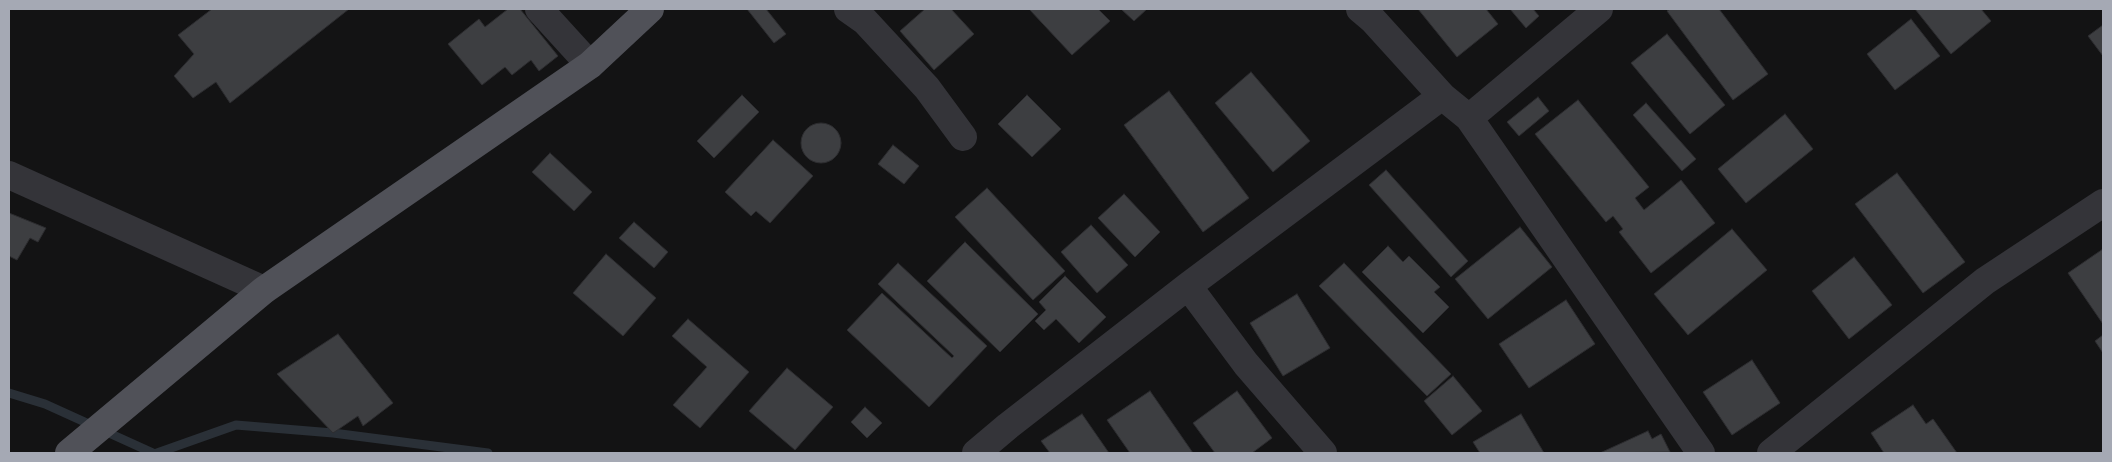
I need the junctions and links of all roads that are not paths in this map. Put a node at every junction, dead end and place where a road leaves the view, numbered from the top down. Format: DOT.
graph roads {
  1 [pos="539,9"];
  2 [pos="650,9"];
  3 [pos="848,9"];
  4 [pos="1360,9"];
  5 [pos="1599,9"];
  6 [pos="590,65"];
  7 [pos="1442,96"];
  8 [pos="1469,118"];
  9 [pos="963,136"];
  10 [pos="9,175"];
  11 [pos="2103,204"];
  12 [pos="1188,286"];
  13 [pos="264,290"];
  14 [pos="72,451"];
  15 [pos="976,453"];
  16 [pos="1323,453"];
  17 [pos="1701,453"];
  18 [pos="1771,453"];
  1 -- 6 [label="street"];
  2 -- 6 [label="main road"];
  3 -- 9 [label="street"];
  4 -- 7 [label="street"];
  5 -- 8 [label="street"];
  6 -- 13 [label="main road"];
  7 -- 8 [label="street"];
  7 -- 12 [label="street"];
  8 -- 17 [label="street"];
  10 -- 13 [label="street"];
  11 -- 18 [label="street"];
  12 -- 15 [label="street"];
  12 -- 16 [label="street"];
  13 -- 14 [label="main road"];
}
